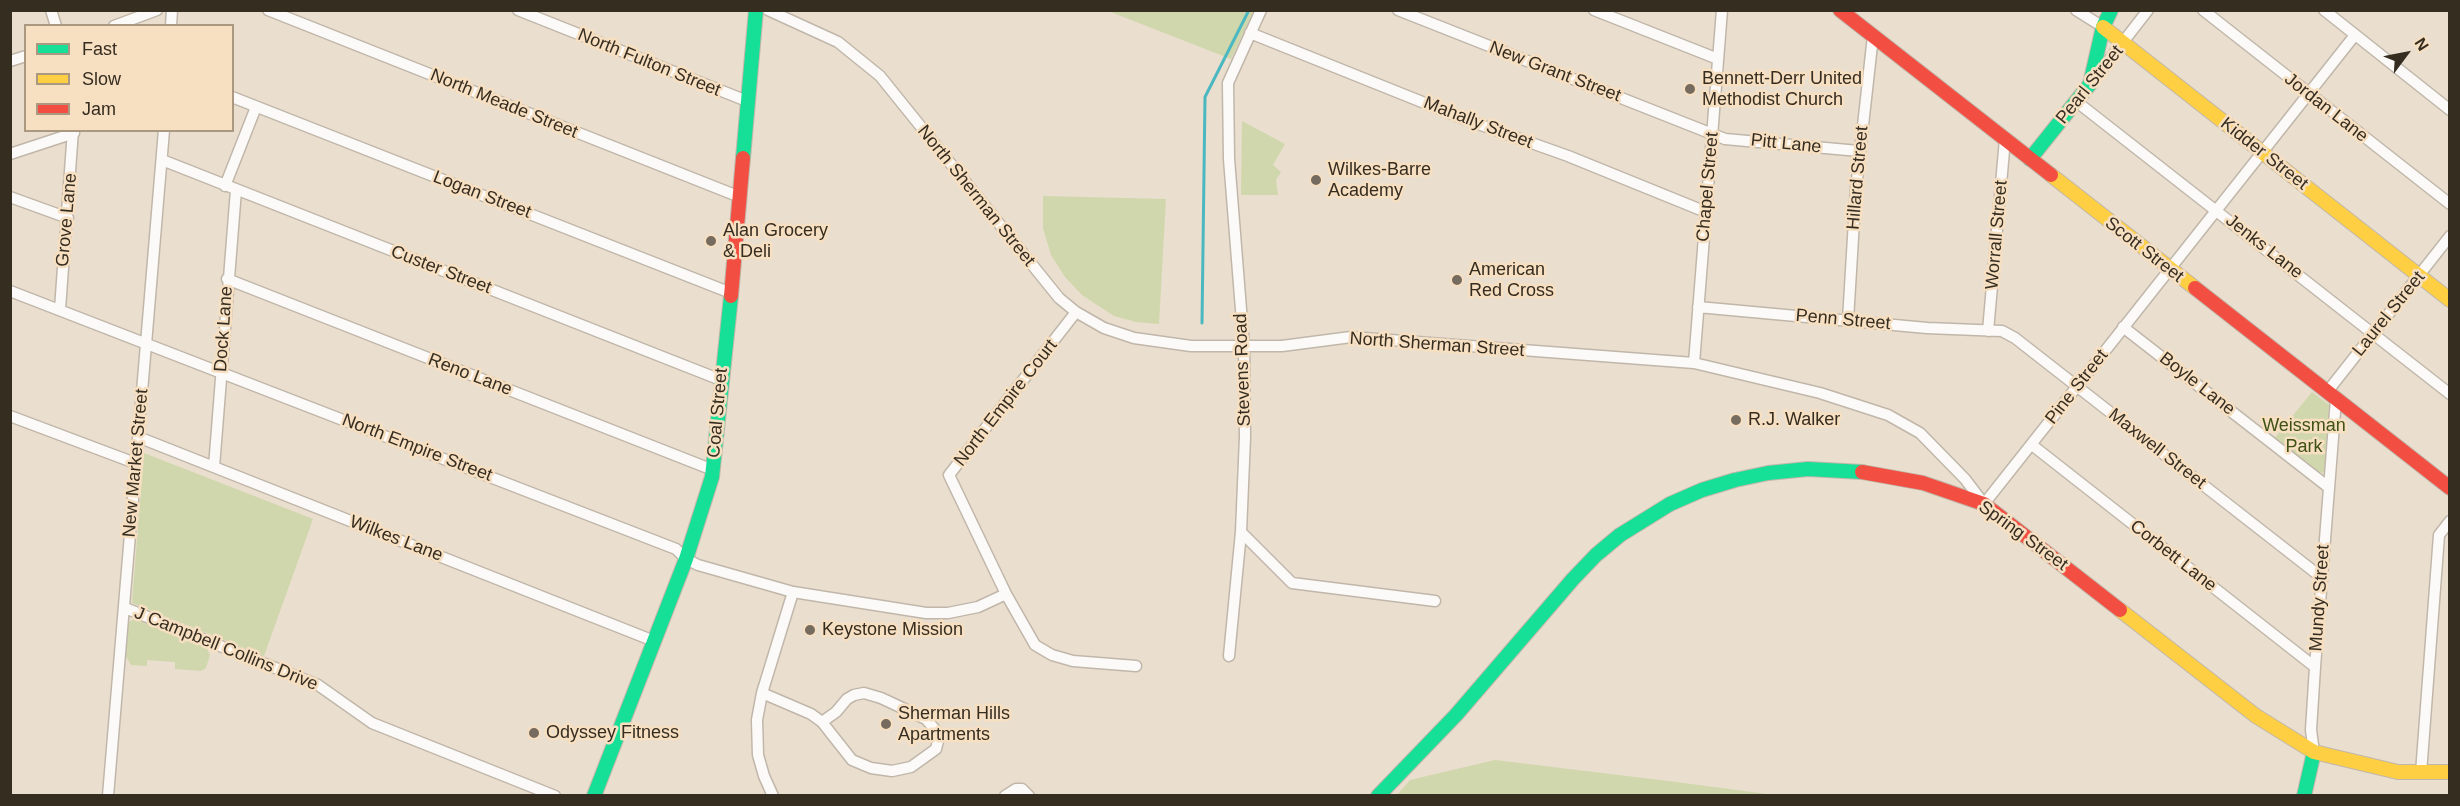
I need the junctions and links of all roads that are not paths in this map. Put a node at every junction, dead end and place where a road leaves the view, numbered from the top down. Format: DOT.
graph roads {
  1 [pos="157,10"];
  2 [pos="268,10"];
  3 [pos="518,10"];
  4 [pos="756,10"];
  5 [pos="768,10"];
  6 [pos="1261,10"];
  7 [pos="1398,10"];
  8 [pos="1594,10"];
  9 [pos="1722,10"];
  10 [pos="1840,10"];
  11 [pos="2076,10"];
  12 [pos="2110,10"];
  13 [pos="2148,10"];
  14 [pos="2203,10"];
  15 [pos="2324,10"];
  16 [pos="297,16"];
  17 [pos="119,24"];
  18 [pos="2103,27"];
  19 [pos="1250,33"];
  20 [pos="2355,35"];
  21 [pos="1873,36"];
  22 [pos="2124,42"];
  23 [pos="1718,59"];
  24 [pos="2090,84"];
  25 [pos="2309,94"];
  26 [pos="234,98"];
  27 [pos="747,101"];
  28 [pos="2077,102"];
  29 [pos="256,106"];
  30 [pos="2450,110"];
  31 [pos="74,132"];
  32 [pos="164,132"];
  33 [pos="1713,134"];
  34 [pos="2005,140"];
  35 [pos="1859,151"];
  36 [pos="2263,153"];
  37 [pos="10,154"];
  38 [pos="2030,159"];
  39 [pos="162,160"];
  40 [pos="230,188"];
  41 [pos="10,197"];
  42 [pos="740,197"];
  43 [pos="2450,204"];
  44 [pos="2217,211"];
  45 [pos="1706,212"];
  46 [pos="68,218"];
  47 [pos="2450,236"];
  48 [pos="2169,270"];
  49 [pos="2420,276"];
  50 [pos="227,279"];
  51 [pos="10,291"];
  52 [pos="731,293"];
  53 [pos="2450,300"];
  54 [pos="1698,308"];
  55 [pos="60,309"];
  56 [pos="1076,312"];
  57 [pos="1848,320"];
  58 [pos="2123,327"];
  59 [pos="1988,331"];
  60 [pos="2373,333"];
  61 [pos="146,342"];
  62 [pos="1244,347"];
  63 [pos="1694,363"];
  64 [pos="221,371"];
  65 [pos="721,380"];
  66 [pos="2078,388"];
  67 [pos="2450,394"];
  68 [pos="2331,396"];
  69 [pos="10,416"];
  70 [pos="138,438"];
  71 [pos="2032,445"];
  72 [pos="135,463"];
  73 [pos="214,467"];
  74 [pos="713,470"];
  75 [pos="2327,486"];
  76 [pos="2450,488"];
  77 [pos="1984,504"];
  78 [pos="2450,521"];
  79 [pos="1241,532"];
  80 [pos="686,559"];
  81 [pos="2321,577"];
  82 [pos="793,592"];
  83 [pos="1006,594"];
  84 [pos="1434,601"];
  85 [pos="125,608"];
  86 [pos="654,641"];
  87 [pos="1229,656"];
  88 [pos="1136,666"];
  89 [pos="2314,667"];
  90 [pos="762,693"];
  91 [pos="822,722"];
  92 [pos="2314,752"];
  93 [pos="2450,772"];
  94 [pos="2421,773"];
  95 [pos="108,795"];
  96 [pos="555,795"];
  97 [pos="594,795"];
  98 [pos="774,795"];
  99 [pos="1005,795"];
  100 [pos="1029,795"];
  101 [pos="1378,795"];
  102 [pos="2304,795"];
  1 -- 17 [label="street"];
  2 -- 16 [label="street, North Meade Street"];
  3 -- 27 [label="street, North Fulton Street"];
  4 -- 27 [label="main road, Coal Street"];
  5 -- 56 [label="street, North Sherman Street"];
  6 -- 19 [label="street"];
  7 -- 33 [label="street, New Grant Street"];
  8 -- 23 [label="street"];
  9 -- 23 [label="street, Chapel Street"];
  10 -- 21 [label="main road, Scott Street"];
  11 -- 18 [label="street, Kidder Street"];
  12 -- 18 [label="main road"];
  13 -- 22 [label="street, Pearl Street"];
  14 -- 25 [label="street, Jordan Lane"];
  15 -- 20 [label="street"];
  16 -- 42 [label="street, North Meade Street"];
  18 -- 22 [label="main road, Kidder Street"];
  18 -- 24 [label="main road"];
  19 -- 45 [label="street, Mahally Street"];
  19 -- 62 [label="street, Stevens Road"];
  20 -- 25 [label="street, Pine Street"];
  20 -- 30 [label="street"];
  21 -- 34 [label="main road, Scott Street"];
  21 -- 35 [label="street, Hillard Street"];
  22 -- 24 [label="street, Pearl Street"];
  22 -- 36 [label="main road, Kidder Street"];
  23 -- 33 [label="street, Chapel Street"];
  24 -- 28 [label="main road, Pearl Street"];
  25 -- 36 [label="street, Pine Street"];
  25 -- 43 [label="street, Jordan Lane"];
  26 -- 29 [label="street, Logan Street"];
  27 -- 42 [label="main road, Coal Street"];
  28 -- 38 [label="main road, Pearl Street"];
  28 -- 44 [label="street, Jenks Lane"];
  29 -- 40 [label="street, Dock Lane"];
  29 -- 52 [label="street, Logan Street"];
  31 -- 37 [label="street"];
  31 -- 46 [label="street, Grove Lane"];
  32 -- 39 [label="street, New Market Street"];
  33 -- 35 [label="street, Pitt Lane"];
  33 -- 45 [label="street, Chapel Street"];
  34 -- 38 [label="main road, Scott Street"];
  34 -- 59 [label="street, Worrall Street"];
  35 -- 57 [label="street, Hillard Street"];
  36 -- 44 [label="street, Pine Street"];
  36 -- 49 [label="main road, Kidder Street"];
  38 -- 48 [label="main road, Scott Street"];
  39 -- 40 [label="street, Custer Street"];
  39 -- 61 [label="street, New Market Street"];
  40 -- 50 [label="street, Dock Lane"];
  40 -- 65 [label="street, Custer Street"];
  41 -- 46 [label="street"];
  42 -- 52 [label="main road, Coal Street"];
  44 -- 48 [label="street, Pine Street"];
  44 -- 60 [label="street, Jenks Lane"];
  45 -- 54 [label="street, Chapel Street"];
  46 -- 55 [label="street, Grove Lane"];
  47 -- 49 [label="street, Laurel Street"];
  48 -- 58 [label="street, Pine Street"];
  48 -- 68 [label="main road, Scott Street"];
  49 -- 53 [label="main road, Kidder Street"];
  49 -- 60 [label="street, Laurel Street"];
  50 -- 64 [label="street, Dock Lane"];
  50 -- 74 [label="street, Reno Lane"];
  51 -- 55 [label="street, North Empire Street"];
  52 -- 65 [label="main road, Coal Street"];
  54 -- 57 [label="street, Penn Street"];
  54 -- 63 [label="street, Chapel Street"];
  55 -- 61 [label="street, North Empire Street"];
  56 -- 62 [label="street, North Sherman Street"];
  56 -- 83 [label="street, North Empire Court"];
  57 -- 59 [label="street, Penn Street"];
  58 -- 66 [label="street, Pine Street"];
  58 -- 75 [label="street, Boyle Lane"];
  59 -- 66 [label="street, Maxwell Street"];
  60 -- 67 [label="street, Jenks Lane"];
  60 -- 68 [label="street, Laurel Street"];
  61 -- 64 [label="street, North Empire Street"];
  61 -- 70 [label="street, New Market Street"];
  62 -- 63 [label="street, North Sherman Street"];
  62 -- 79 [label="street, Stevens Road"];
  63 -- 77 [label="street, North Sherman Street"];
  64 -- 73 [label="street, Dock Lane"];
  64 -- 80 [label="street, North Empire Street"];
  65 -- 74 [label="main road, Coal Street"];
  66 -- 71 [label="street, Pine Street"];
  66 -- 81 [label="street, Maxwell Street"];
  68 -- 75 [label="street, Mundy Street"];
  68 -- 76 [label="main road, Scott Street"];
  69 -- 72 [label="street"];
  70 -- 72 [label="street, New Market Street"];
  70 -- 73 [label="street, Wilkes Lane"];
  71 -- 77 [label="street, Pine Street"];
  71 -- 89 [label="street, Corbett Lane"];
  72 -- 85 [label="street, New Market Street"];
  73 -- 86 [label="street, Wilkes Lane"];
  74 -- 80 [label="main road, Coal Street"];
  75 -- 81 [label="street, Mundy Street"];
  77 -- 92 [label="main road, Spring Street"];
  77 -- 101 [label="main road, Spring Street"];
  78 -- 94 [label="street"];
  79 -- 84 [label="street"];
  79 -- 87 [label="street, Stevens Road"];
  80 -- 82 [label="street"];
  80 -- 86 [label="main road, Coal Street"];
  81 -- 89 [label="street, Mundy Street"];
  82 -- 83 [label="street"];
  82 -- 90 [label="street"];
  83 -- 88 [label="street, North Empire Court"];
  85 -- 95 [label="street, New Market Street"];
  85 -- 96 [label="street, J Campbell Collins Drive"];
  86 -- 97 [label="main road, Coal Street"];
  89 -- 92 [label="street, Mundy Street"];
  90 -- 91 [label="street"];
  90 -- 98 [label="street"];
  91 -- 91 [label="street"];
  92 -- 94 [label="main road, Spring Street"];
  92 -- 102 [label="main road, Mundy Street"];
  93 -- 94 [label="main road, Spring Street"];
  99 -- 100 [label="street"];
}
